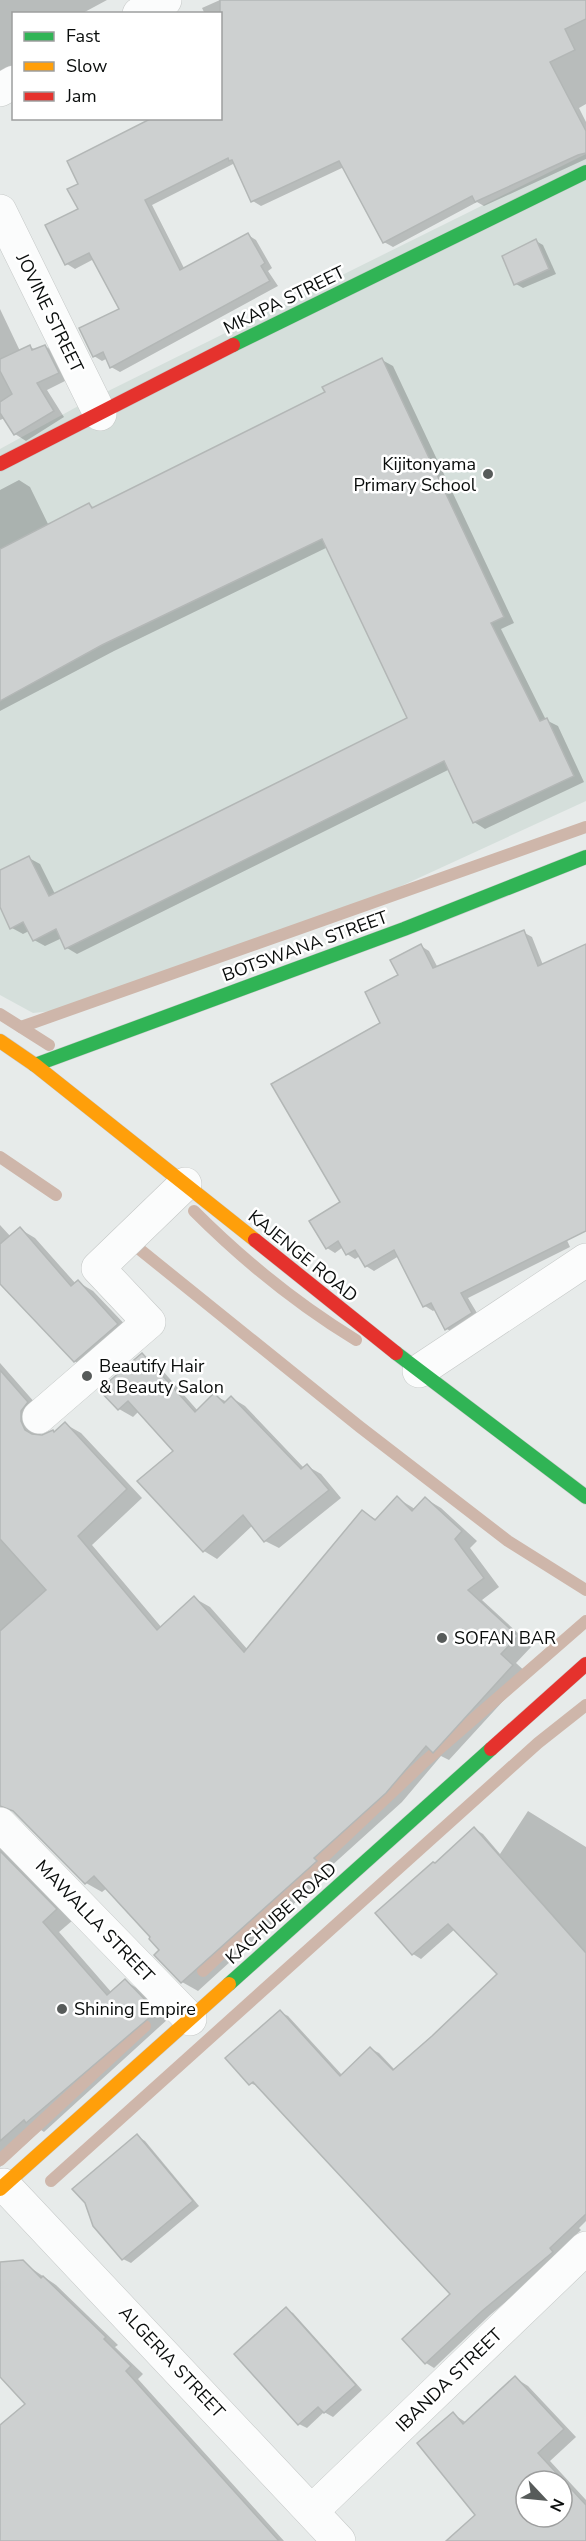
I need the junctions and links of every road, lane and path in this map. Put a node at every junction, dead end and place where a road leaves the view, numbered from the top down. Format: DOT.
graph roads {
  1 [pos="165,0"];
  2 [pos="143,12"];
  3 [pos="586,172"];
  4 [pos="0,212"];
  5 [pos="100,414"];
  6 [pos="0,464"];
  7 [pos="586,857"];
  8 [pos="0,1041"];
  9 [pos="35,1065"];
  10 [pos="185,1184"];
  11 [pos="586,1260"];
  12 [pos="419,1371"];
  13 [pos="39,1417"];
  14 [pos="586,1497"];
  15 [pos="586,1664"];
  16 [pos="0,1824"];
  17 [pos="190,2019"];
  18 [pos="2,2187"];
  19 [pos="582,2260"];
  20 [pos="312,2511"];
  21 [pos="339,2541"];
  1 -- 2 [label="street"];
  3 -- 5 [label="street, MKAPA STREET"];
  4 -- 5 [label="street, JOVINE STREET"];
  5 -- 6 [label="street, MKAPA STREET"];
  7 -- 9 [label="street, BOTSWANA STREET"];
  8 -- 9 [label="street, KAJENGE ROAD"];
  9 -- 10 [label="street, KAJENGE ROAD"];
  10 -- 12 [label="street, KAJENGE ROAD"];
  10 -- 13 [label="street"];
  11 -- 12 [label="street"];
  12 -- 14 [label="street, KAJENGE ROAD"];
  15 -- 17 [label="street, KACHUBE ROAD"];
  16 -- 17 [label="street, MAWALLA STREET"];
  17 -- 18 [label="street, KACHUBE ROAD"];
  18 -- 20 [label="street, ALGERIA STREET"];
  19 -- 20 [label="street, IBANDA STREET"];
  20 -- 21 [label="street, ALGERIA STREET"];
}
